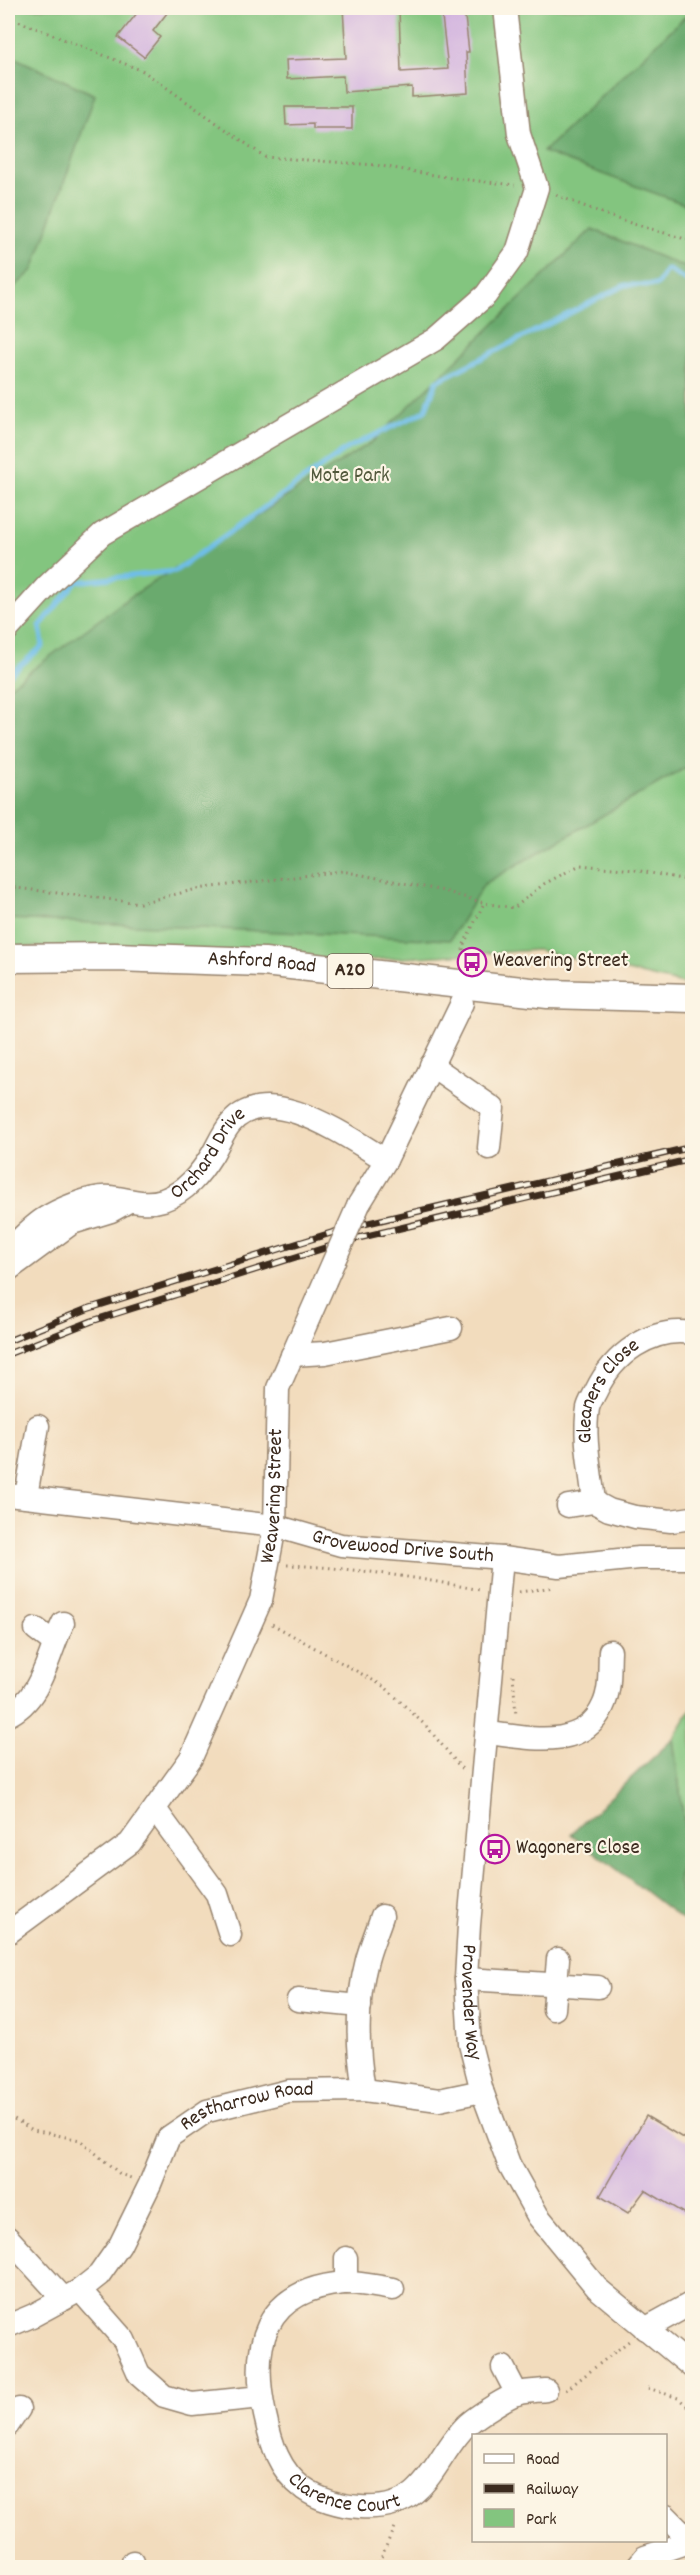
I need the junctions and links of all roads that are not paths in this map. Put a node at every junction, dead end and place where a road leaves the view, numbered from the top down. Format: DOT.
graph roads {
  1 [pos="506,8"];
  2 [pos="8,629"];
  3 [pos="8,958"];
  4 [pos="693,998"];
  5 [pos="462,1003"];
  6 [pos="431,1065"];
  7 [pos="489,1148"];
  8 [pos="386,1160"];
  9 [pos="129,1201"];
  10 [pos="8,1250"];
  11 [pos="8,1270"];
  12 [pos="451,1328"];
  13 [pos="693,1333"];
  14 [pos="292,1354"];
  15 [pos="38,1426"];
  16 [pos="17,1495"];
  17 [pos="568,1506"];
  18 [pos="602,1506"];
  19 [pos="693,1518"];
  20 [pos="275,1526"];
  21 [pos="502,1558"];
  22 [pos="693,1558"];
  23 [pos="51,1631"];
  24 [pos="610,1651"];
  25 [pos="8,1715"];
  26 [pos="487,1732"];
  27 [pos="154,1809"];
  28 [pos="382,1916"];
  29 [pos="8,1933"];
  30 [pos="230,1935"];
  31 [pos="558,1959"];
  32 [pos="466,1979"];
  33 [pos="556,1984"];
  34 [pos="598,1987"];
  35 [pos="298,2000"];
  36 [pos="360,2006"];
  37 [pos="554,2009"];
  38 [pos="364,2090"];
  39 [pos="482,2091"];
  40 [pos="8,2238"];
  41 [pos="346,2258"];
  42 [pos="346,2283"];
  43 [pos="393,2289"];
  44 [pos="72,2294"];
  45 [pos="693,2303"];
  46 [pos="8,2326"];
  47 [pos="645,2329"];
  48 [pos="503,2367"];
  49 [pos="693,2367"];
  50 [pos="546,2390"];
  51 [pos="517,2394"];
  52 [pos="261,2397"];
  53 [pos="667,2517"];
  54 [pos="689,2542"];
  55 [pos="636,2568"];
  1 -- 2 [label="street"];
  3 -- 4 [label="main road, Ashford Road / A20"];
  5 -- 6 [label="street, Weavering Street"];
  6 -- 7 [label="street"];
  6 -- 8 [label="street, Weavering Street"];
  8 -- 9 [label="street, Orchard Drive"];
  8 -- 14 [label="street, Weavering Street, bridge"];
  9 -- 10 [label="street, Orchard Drive"];
  9 -- 11 [label="street"];
  12 -- 14 [label="street"];
  13 -- 18 [label="street, Gleaners Close"];
  14 -- 20 [label="street, Weavering Street"];
  15 -- 16 [label="street"];
  16 -- 20 [label="street, Grovewood Drive South"];
  17 -- 18 [label="street"];
  18 -- 19 [label="street"];
  20 -- 21 [label="street, Grovewood Drive South"];
  20 -- 27 [label="street, Weavering Street"];
  21 -- 22 [label="street, Grovewood Drive South"];
  21 -- 26 [label="street, Provender Way"];
  23 -- 25 [label="street"];
  24 -- 26 [label="street"];
  26 -- 32 [label="street, Provender Way"];
  27 -- 29 [label="street, Weavering Street"];
  27 -- 30 [label="street"];
  28 -- 36 [label="street"];
  31 -- 33 [label="street"];
  32 -- 33 [label="street"];
  32 -- 39 [label="street, Provender Way"];
  33 -- 34 [label="street"];
  33 -- 37 [label="street"];
  35 -- 36 [label="street"];
  36 -- 38 [label="street"];
  38 -- 39 [label="street, Restharrow Road"];
  38 -- 44 [label="street, Restharrow Road"];
  39 -- 47 [label="street, Provender Way"];
  40 -- 44 [label="street"];
  41 -- 42 [label="street"];
  42 -- 43 [label="street, Clarence Court"];
  42 -- 52 [label="street, Clarence Court"];
  44 -- 46 [label="street, Restharrow Road"];
  44 -- 52 [label="street"];
  45 -- 47 [label="street"];
  47 -- 49 [label="street, Provender Way"];
  48 -- 51 [label="street"];
  50 -- 51 [label="street, Clarence Court"];
  51 -- 52 [label="street, Clarence Court"];
  53 -- 54 [label="street"];
  54 -- 55 [label="street"];
}
